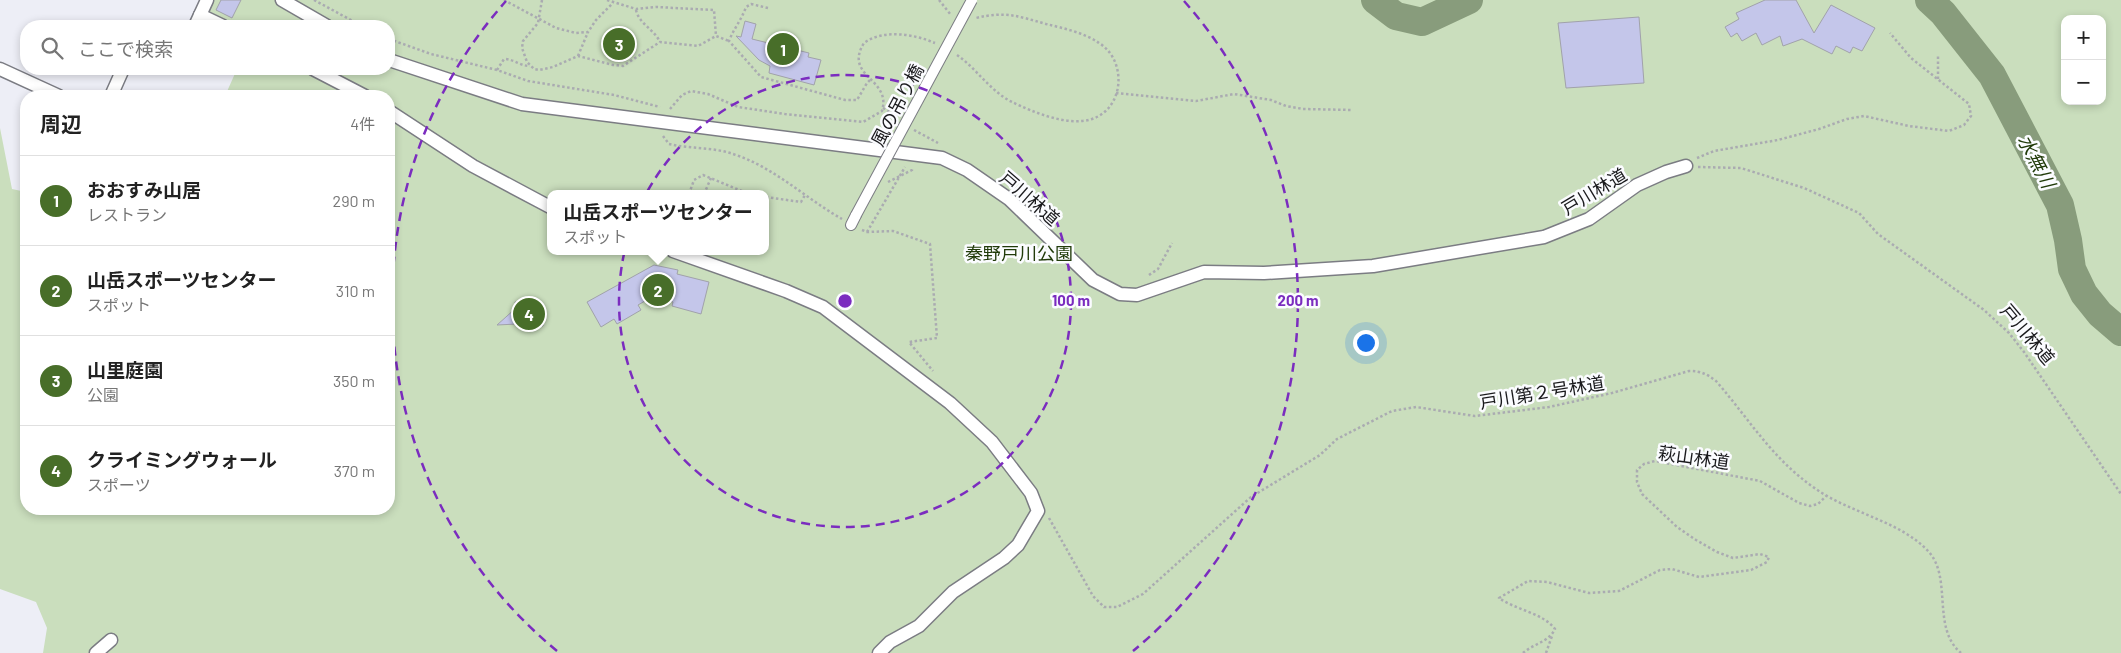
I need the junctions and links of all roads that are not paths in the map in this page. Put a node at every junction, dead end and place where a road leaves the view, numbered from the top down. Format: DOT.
graph roads {
  1 [pos="207,0"];
  2 [pos="282,0"];
  3 [pos="972,0"];
  4 [pos="197,20"];
  5 [pos="317,20"];
  6 [pos="395,62"];
  7 [pos="0,69"];
  8 [pos="120,75"];
  9 [pos="325,75"];
  10 [pos="45,90"];
  11 [pos="114,90"];
  12 [pos="353,90"];
  13 [pos="395,115"];
  14 [pos="1683,167"];
  15 [pos="547,205"];
  16 [pos="851,225"];
  17 [pos="683,255"];
  18 [pos="110,640"];
  19 [pos="96,653"];
  20 [pos="879,653"];
  1 -- 4 [label="street"];
  2 -- 5 [label="street"];
  3 -- 16 [label="street, 風の吊り橋, bridge"];
  6 -- 14 [label="street, 戸川林道"];
  7 -- 10 [label="street"];
  8 -- 11 [label="street"];
  9 -- 12 [label="street"];
  13 -- 15 [label="street"];
  17 -- 20 [label="street"];
  18 -- 19 [label="street"];
}
